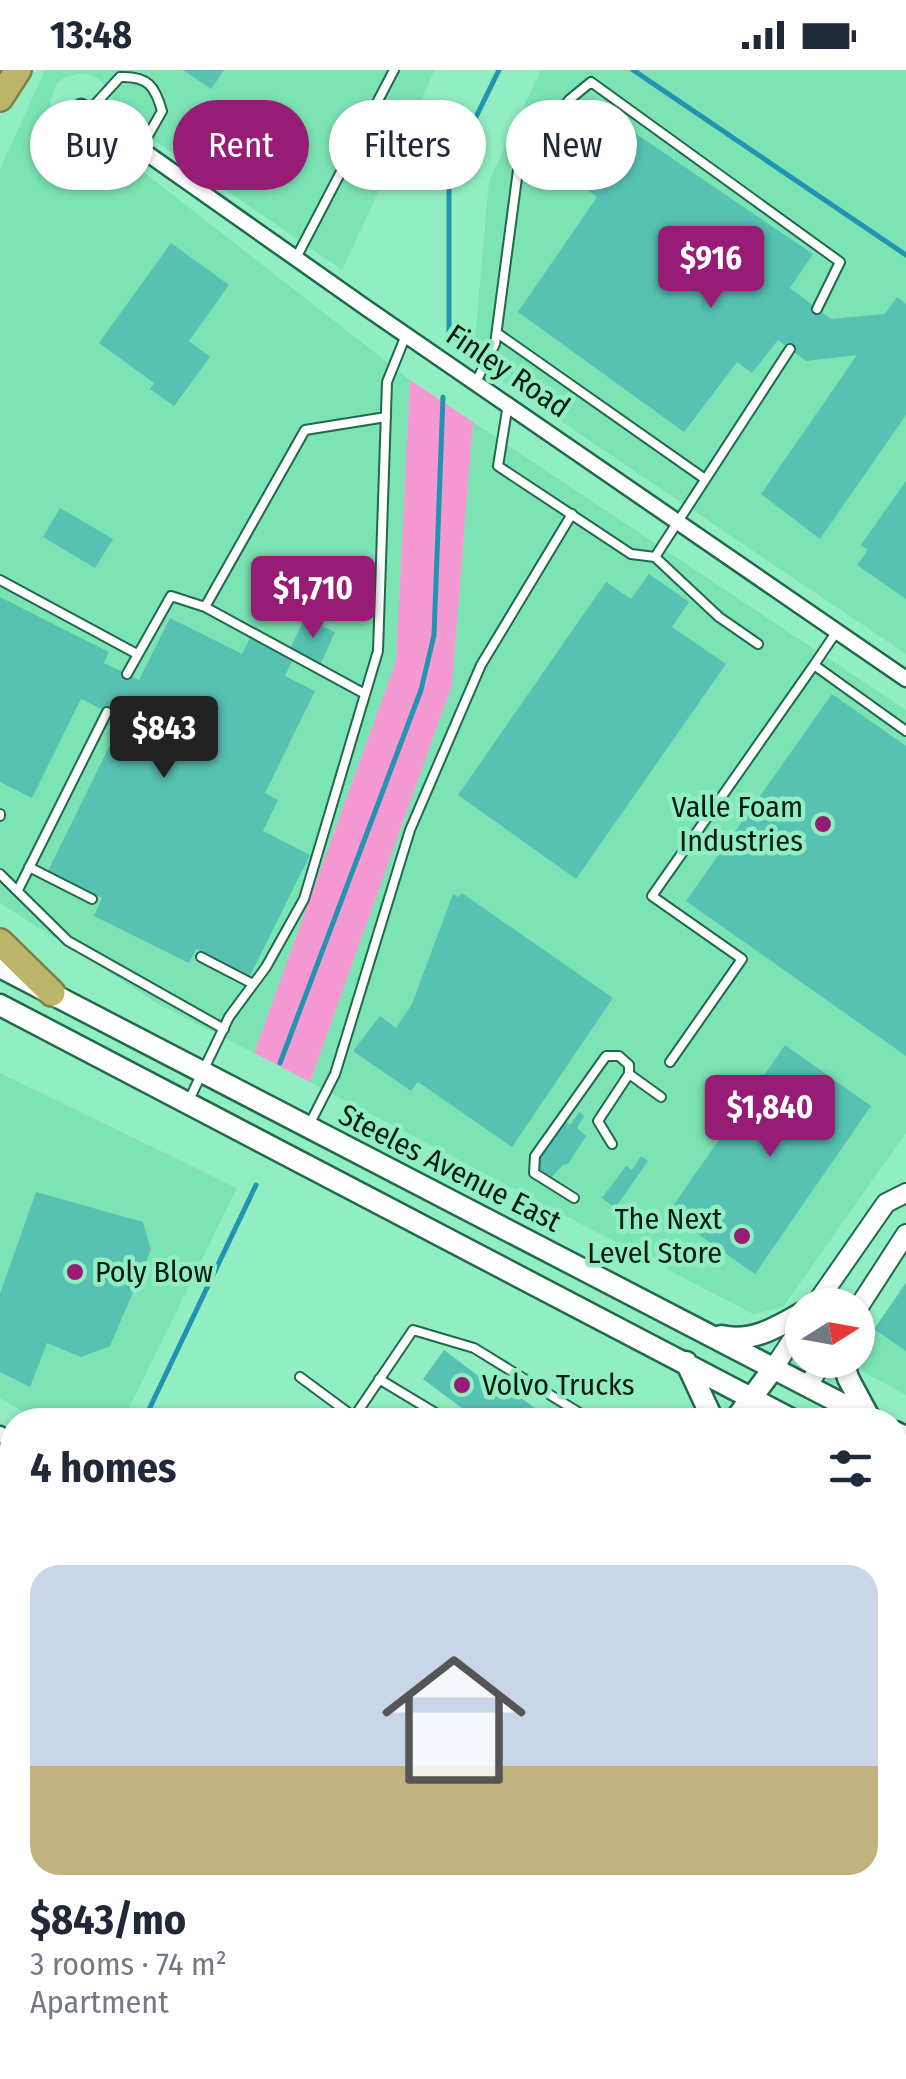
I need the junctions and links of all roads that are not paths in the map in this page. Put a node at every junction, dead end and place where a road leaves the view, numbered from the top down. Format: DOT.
graph roads {
  1 [pos="18,70"];
  2 [pos="394,70"];
  3 [pos="0,98"];
  4 [pos="95,100"];
  5 [pos="153,127"];
  6 [pos="153,157"];
  7 [pos="296,258"];
  8 [pos="817,309"];
  9 [pos="497,334"];
  10 [pos="406,335"];
  11 [pos="790,349"];
  12 [pos="476,382"];
  13 [pos="508,404"];
  14 [pos="386,416"];
  15 [pos="705,479"];
  16 [pos="572,514"];
  17 [pos="678,520"];
  18 [pos="655,556"];
  19 [pos="0,580"];
  20 [pos="205,607"];
  21 [pos="837,631"];
  22 [pos="758,644"];
  23 [pos="137,654"];
  24 [pos="814,666"];
  25 [pos="127,674"];
  26 [pos="906,679"];
  27 [pos="365,694"];
  28 [pos="107,712"];
  29 [pos="906,731"];
  30 [pos="29,867"];
  31 [pos="0,874"];
  32 [pos="18,890"];
  33 [pos="92,899"];
  34 [pos="0,942"];
  35 [pos="200,957"];
  36 [pos="0,967"];
  37 [pos="254,984"];
  38 [pos="52,993"];
  39 [pos="0,1005"];
  40 [pos="224,1029"];
  41 [pos="670,1062"];
  42 [pos="204,1074"];
  43 [pos="629,1074"];
  44 [pos="661,1096"];
  45 [pos="187,1104"];
  46 [pos="308,1128"];
  47 [pos="612,1144"];
  48 [pos="906,1192"];
  49 [pos="574,1198"];
  50 [pos="906,1234"];
  51 [pos="827,1288"];
  52 [pos="871,1288"];
  53 [pos="785,1322"];
  54 [pos="702,1332"];
  55 [pos="785,1350"];
  56 [pos="686,1362"];
  57 [pos="772,1369"];
  58 [pos="300,1377"];
  59 [pos="813,1378"];
  60 [pos="848,1378"];
  61 [pos="379,1379"];
  62 [pos="807,1387"];
  63 [pos="750,1396"];
  64 [pos="340,1408"];
  65 [pos="360,1408"];
  66 [pos="427,1408"];
  67 [pos="572,1408"];
  68 [pos="707,1408"];
  69 [pos="742,1408"];
  70 [pos="769,1408"];
  71 [pos="794,1408"];
  72 [pos="850,1408"];
  73 [pos="866,1408"];
  1 -- 3 [label="highway"];
  2 -- 7 [label="lane"];
  4 -- 5 [label="lane"];
  6 -- 7 [label="street, Finley Road"];
  7 -- 10 [label="street, Finley Road"];
  8 -- 9 [label="lane"];
  9 -- 12 [label="lane"];
  9 -- 15 [label="lane"];
  10 -- 12 [label="street, Finley Road"];
  10 -- 14 [label="lane"];
  11 -- 15 [label="lane"];
  12 -- 13 [label="street, Finley Road"];
  13 -- 16 [label="lane"];
  13 -- 17 [label="street, Finley Road"];
  14 -- 20 [label="lane"];
  14 -- 27 [label="lane"];
  15 -- 17 [label="lane"];
  16 -- 18 [label="lane"];
  16 -- 46 [label="lane"];
  17 -- 18 [label="lane"];
  17 -- 21 [label="street, Finley Road"];
  18 -- 22 [label="lane"];
  19 -- 23 [label="lane"];
  20 -- 23 [label="lane"];
  20 -- 27 [label="lane"];
  21 -- 24 [label="lane"];
  21 -- 26 [label="street, Finley Road"];
  23 -- 25 [label="lane"];
  24 -- 29 [label="lane"];
  24 -- 41 [label="lane"];
  27 -- 37 [label="lane"];
  28 -- 30 [label="lane"];
  30 -- 32 [label="lane"];
  30 -- 33 [label="lane"];
  31 -- 32 [label="lane"];
  32 -- 40 [label="lane"];
  34 -- 38 [label="highway"];
  35 -- 37 [label="lane"];
  36 -- 38 [label="main road, Steeles Avenue East"];
  37 -- 40 [label="lane"];
  38 -- 42 [label="main road, Steeles Avenue East"];
  39 -- 45 [label="main road"];
  40 -- 42 [label="lane"];
  42 -- 45 [label="lane"];
  42 -- 46 [label="main road, Steeles Avenue East"];
  43 -- 44 [label="lane"];
  43 -- 47 [label="lane"];
  43 -- 49 [label="lane"];
  45 -- 56 [label="main road"];
  46 -- 54 [label="main road, Steeles Avenue East"];
  48 -- 51 [label="street"];
  50 -- 52 [label="street"];
  53 -- 54 [label="main road"];
  54 -- 57 [label="main road, Steeles Avenue East"];
  55 -- 57 [label="street"];
  56 -- 63 [label="main road"];
  56 -- 68 [label="main road"];
  57 -- 62 [label="main road, Steeles Avenue East"];
  57 -- 63 [label="main road"];
  58 -- 64 [label="lane"];
  59 -- 62 [label="street"];
  60 -- 73 [label="main road"];
  61 -- 65 [label="lane"];
  61 -- 66 [label="lane"];
  61 -- 67 [label="lane"];
  62 -- 71 [label="main road"];
  62 -- 72 [label="main road, Steeles Avenue East"];
  63 -- 69 [label="main road"];
  63 -- 70 [label="main road"];
}
